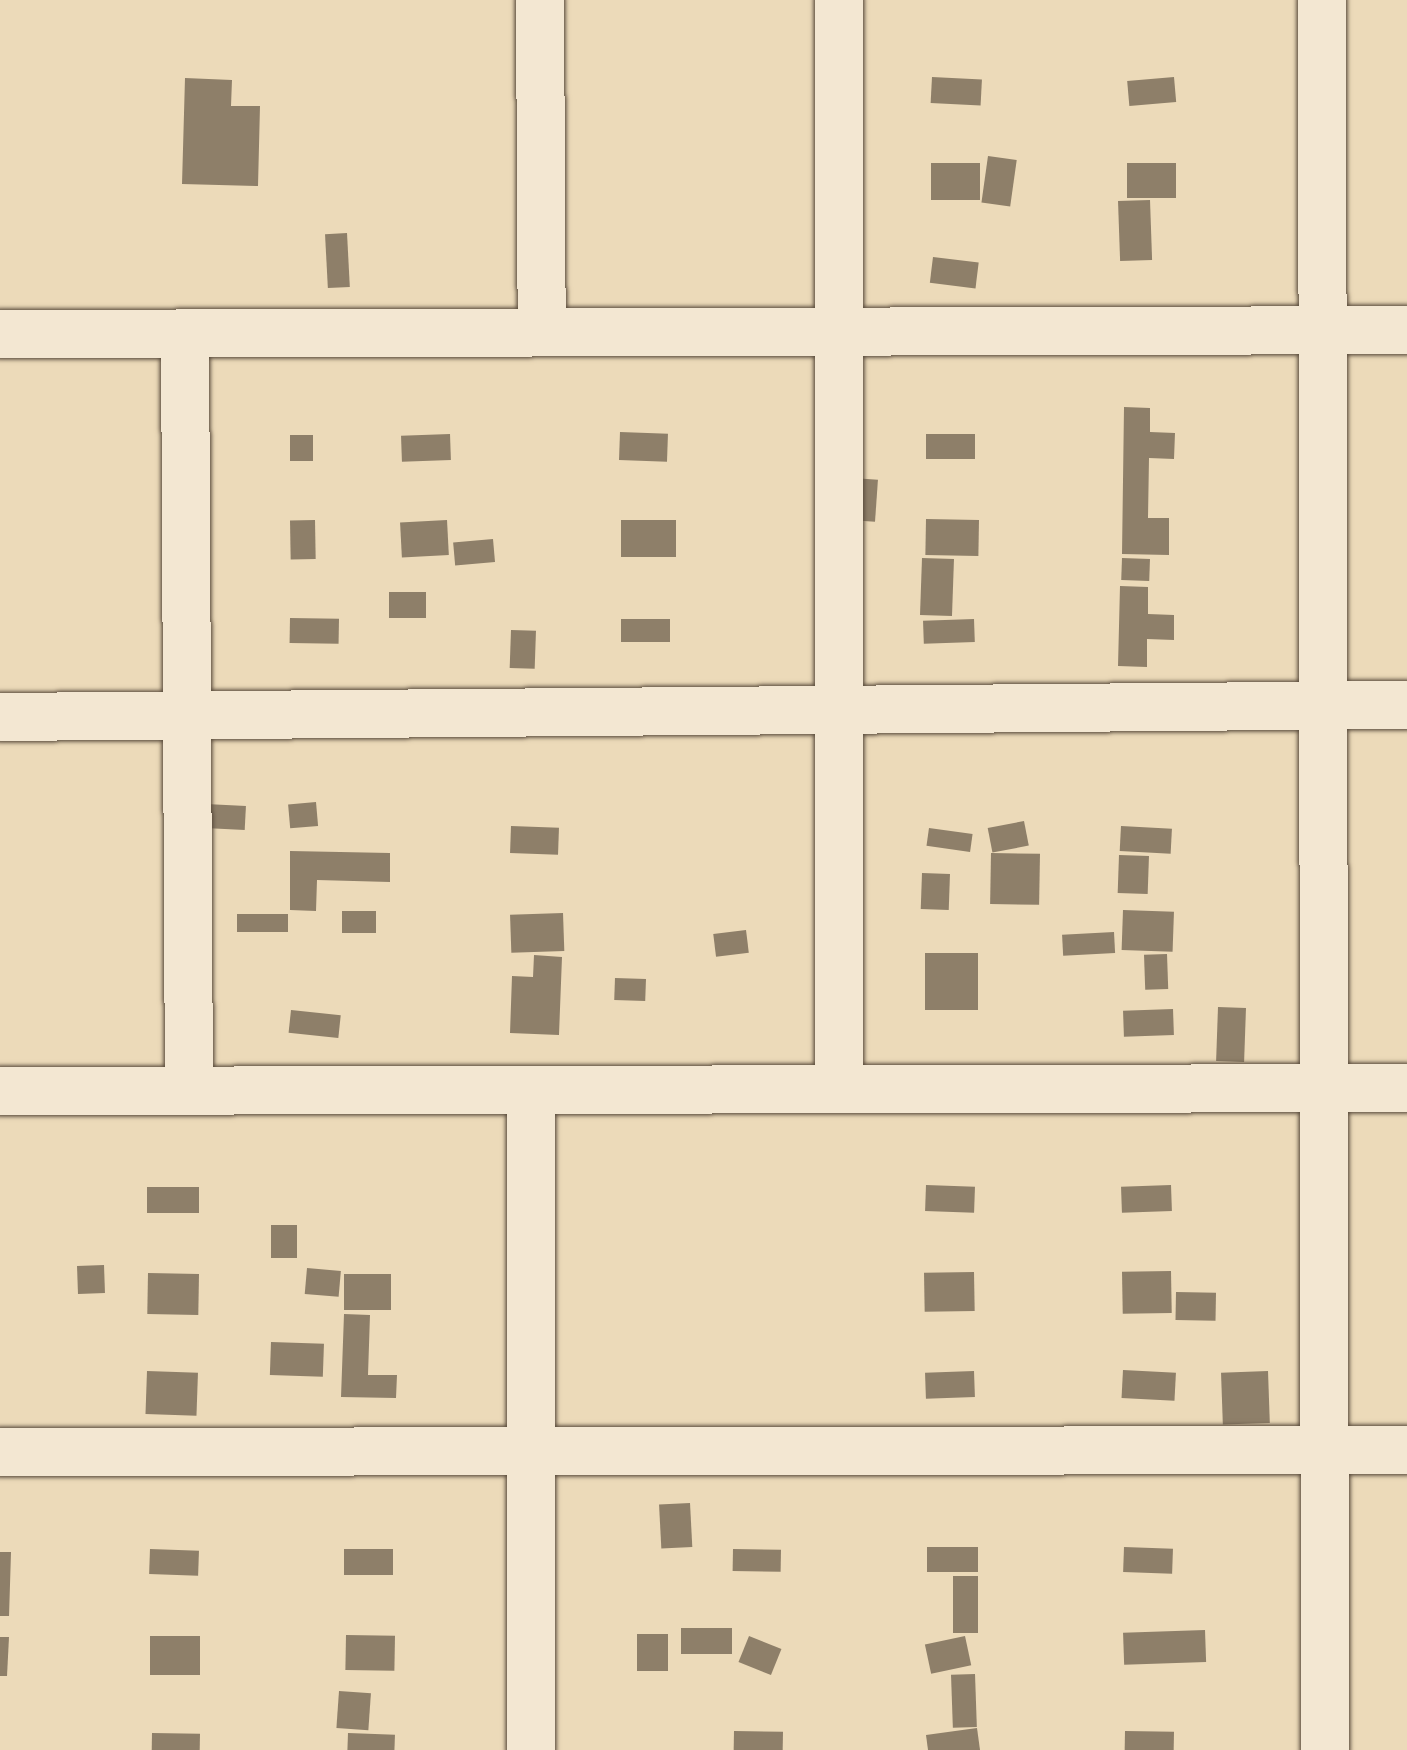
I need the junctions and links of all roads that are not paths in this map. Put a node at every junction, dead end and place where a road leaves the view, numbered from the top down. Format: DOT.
graph roads {
  1 [pos="540,0"];
  2 [pos="839,0"];
  3 [pos="1322,0"];
  4 [pos="1323,330"];
  5 [pos="1407,330"];
  6 [pos="542,332"];
  7 [pos="839,332"];
  8 [pos="184,333"];
  9 [pos="0,334"];
  10 [pos="1323,706"];
  11 [pos="1407,706"];
  12 [pos="839,710"];
  13 [pos="187,716"];
  14 [pos="0,717"];
  15 [pos="1324,1088"];
  16 [pos="1407,1088"];
  17 [pos="839,1089"];
  18 [pos="189,1090"];
  19 [pos="530,1090"];
  20 [pos="0,1091"];
  21 [pos="1324,1450"];
  22 [pos="1407,1450"];
  23 [pos="530,1451"];
  24 [pos="0,1452"];
  25 [pos="530,1750"];
  26 [pos="1325,1750"];
  1 -- 6 [label="street"];
  2 -- 7 [label="street"];
  3 -- 4 [label="street"];
  4 -- 5 [label="street"];
  4 -- 7 [label="street"];
  4 -- 10 [label="street"];
  6 -- 7 [label="street"];
  6 -- 8 [label="street"];
  7 -- 12 [label="street"];
  8 -- 9 [label="street"];
  8 -- 13 [label="street"];
  10 -- 11 [label="street"];
  10 -- 12 [label="street"];
  10 -- 15 [label="street"];
  12 -- 13 [label="street"];
  12 -- 17 [label="street"];
  13 -- 14 [label="street"];
  13 -- 18 [label="street"];
  15 -- 16 [label="street"];
  15 -- 17 [label="street"];
  15 -- 21 [label="street"];
  17 -- 19 [label="street"];
  18 -- 19 [label="street"];
  18 -- 20 [label="street"];
  19 -- 23 [label="street"];
  21 -- 22 [label="street"];
  21 -- 23 [label="street"];
  21 -- 26 [label="street"];
  23 -- 24 [label="street"];
  23 -- 25 [label="street"];
}
